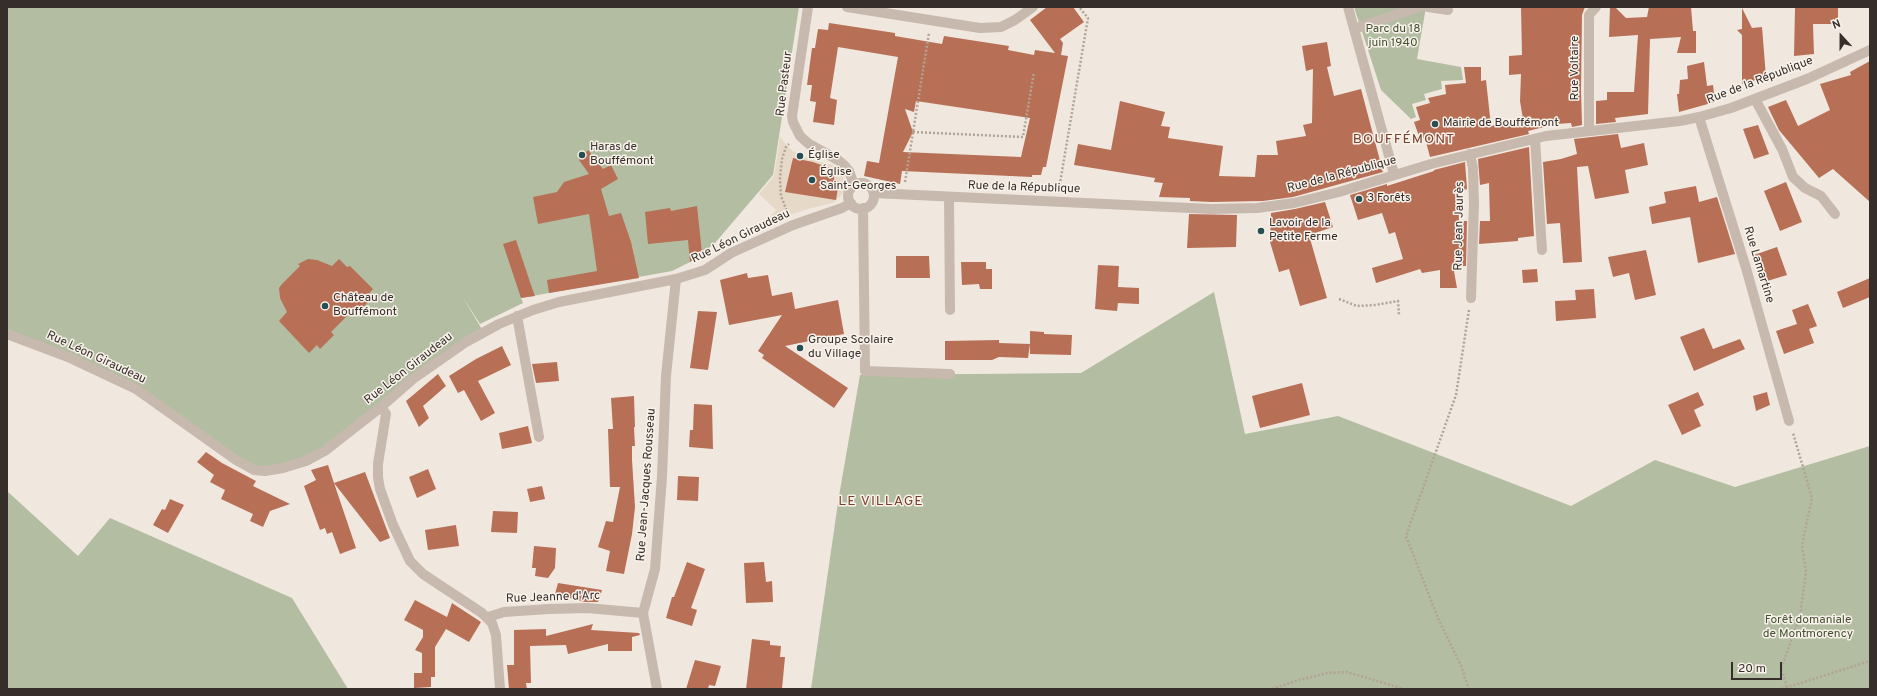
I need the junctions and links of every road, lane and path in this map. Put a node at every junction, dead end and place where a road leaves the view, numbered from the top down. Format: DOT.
graph roads {
  1 [pos="808,7"];
  2 [pos="847,7"];
  3 [pos="1033,7"];
  4 [pos="1079,7"];
  5 [pos="1348,7"];
  6 [pos="1419,7"];
  7 [pos="1428,7"];
  8 [pos="1596,7"];
  9 [pos="1448,10"];
  10 [pos="931,21"];
  11 [pos="1354,29"];
  12 [pos="1870,50"];
  13 [pos="1034,72"];
  14 [pos="1756,99"];
  15 [pos="1698,117"];
  16 [pos="1589,131"];
  17 [pos="913,132"];
  18 [pos="800,136"];
  19 [pos="1535,139"];
  20 [pos="1470,154"];
  21 [pos="1394,174"];
  22 [pos="854,185"];
  23 [pos="874,193"];
  24 [pos="903,195"];
  25 [pos="949,197"];
  26 [pos="1057,202"];
  27 [pos="850,203"];
  28 [pos="863,208"];
  29 [pos="1835,214"];
  30 [pos="792,225"];
  31 [pos="1542,250"];
  32 [pos="676,280"];
  33 [pos="1471,298"];
  34 [pos="1338,299"];
  35 [pos="950,310"];
  36 [pos="1400,315"];
  37 [pos="517,316"];
  38 [pos="7,334"];
  39 [pos="950,374"];
  40 [pos="381,407"];
  41 [pos="1789,421"];
  42 [pos="539,437"];
  43 [pos="643,613"];
  44 [pos="488,617"];
  45 [pos="1870,661"];
  46 [pos="1787,687"];
  47 [pos="500,689"];
  48 [pos="657,689"];
  49 [pos="1272,689"];
  50 [pos="1404,689"];
  51 [pos="1469,689"];
  52 [pos="1782,689"];
  1 -- 18 [label="street, Rue Pasteur"];
  2 -- 10 [label="street"];
  3 -- 10 [label="street"];
  4 -- 26 [label="path"];
  5 -- 11 [label="street"];
  6 -- 11 [label="street"];
  7 -- 9 [label="street"];
  8 -- 16 [label="street, Rue Voltaire"];
  10 -- 17 [label="path"];
  11 -- 21 [label="street"];
  12 -- 14 [label="street, Rue de la République"];
  13 -- 17 [label="path"];
  14 -- 15 [label="street, Rue de la République"];
  14 -- 29 [label="street"];
  15 -- 16 [label="street, Rue de la République"];
  15 -- 41 [label="street, Rue Lamartine"];
  16 -- 19 [label="street, Rue de la République"];
  17 -- 24 [label="path"];
  18 -- 22 [label="street"];
  18 -- 30 [label="path"];
  19 -- 20 [label="street, Rue de la République"];
  19 -- 31 [label="street"];
  20 -- 21 [label="street, Rue de la République"];
  20 -- 33 [label="street, Rue Jean Jaurès"];
  21 -- 26 [label="street, Rue de la République"];
  22 -- 23 [label="street"];
  22 -- 27 [label="street"];
  23 -- 24 [label="street, Rue de la République"];
  23 -- 28 [label="street"];
  24 -- 25 [label="street, Rue de la République"];
  25 -- 26 [label="street, Rue de la République"];
  25 -- 35 [label="street"];
  27 -- 28 [label="street"];
  27 -- 30 [label="street, Rue Léon Giraudeau"];
  28 -- 39 [label="street"];
  30 -- 32 [label="street, Rue Léon Giraudeau"];
  32 -- 37 [label="street, Rue Léon Giraudeau"];
  32 -- 43 [label="street, Rue Jean-Jacques Rousseau"];
  33 -- 51 [label="path"];
  34 -- 36 [label="path"];
  37 -- 40 [label="street, Rue Léon Giraudeau"];
  37 -- 42 [label="street"];
  38 -- 40 [label="street, Rue Léon Giraudeau"];
  40 -- 44 [label="street"];
  41 -- 46 [label="path"];
  43 -- 44 [label="street, Rue Jeanne d'Arc"];
  43 -- 48 [label="street, Rue Jean-Jacques Rousseau"];
  44 -- 47 [label="street"];
  45 -- 46 [label="path"];
  46 -- 52 [label="path"];
  49 -- 50 [label="path"];
}
